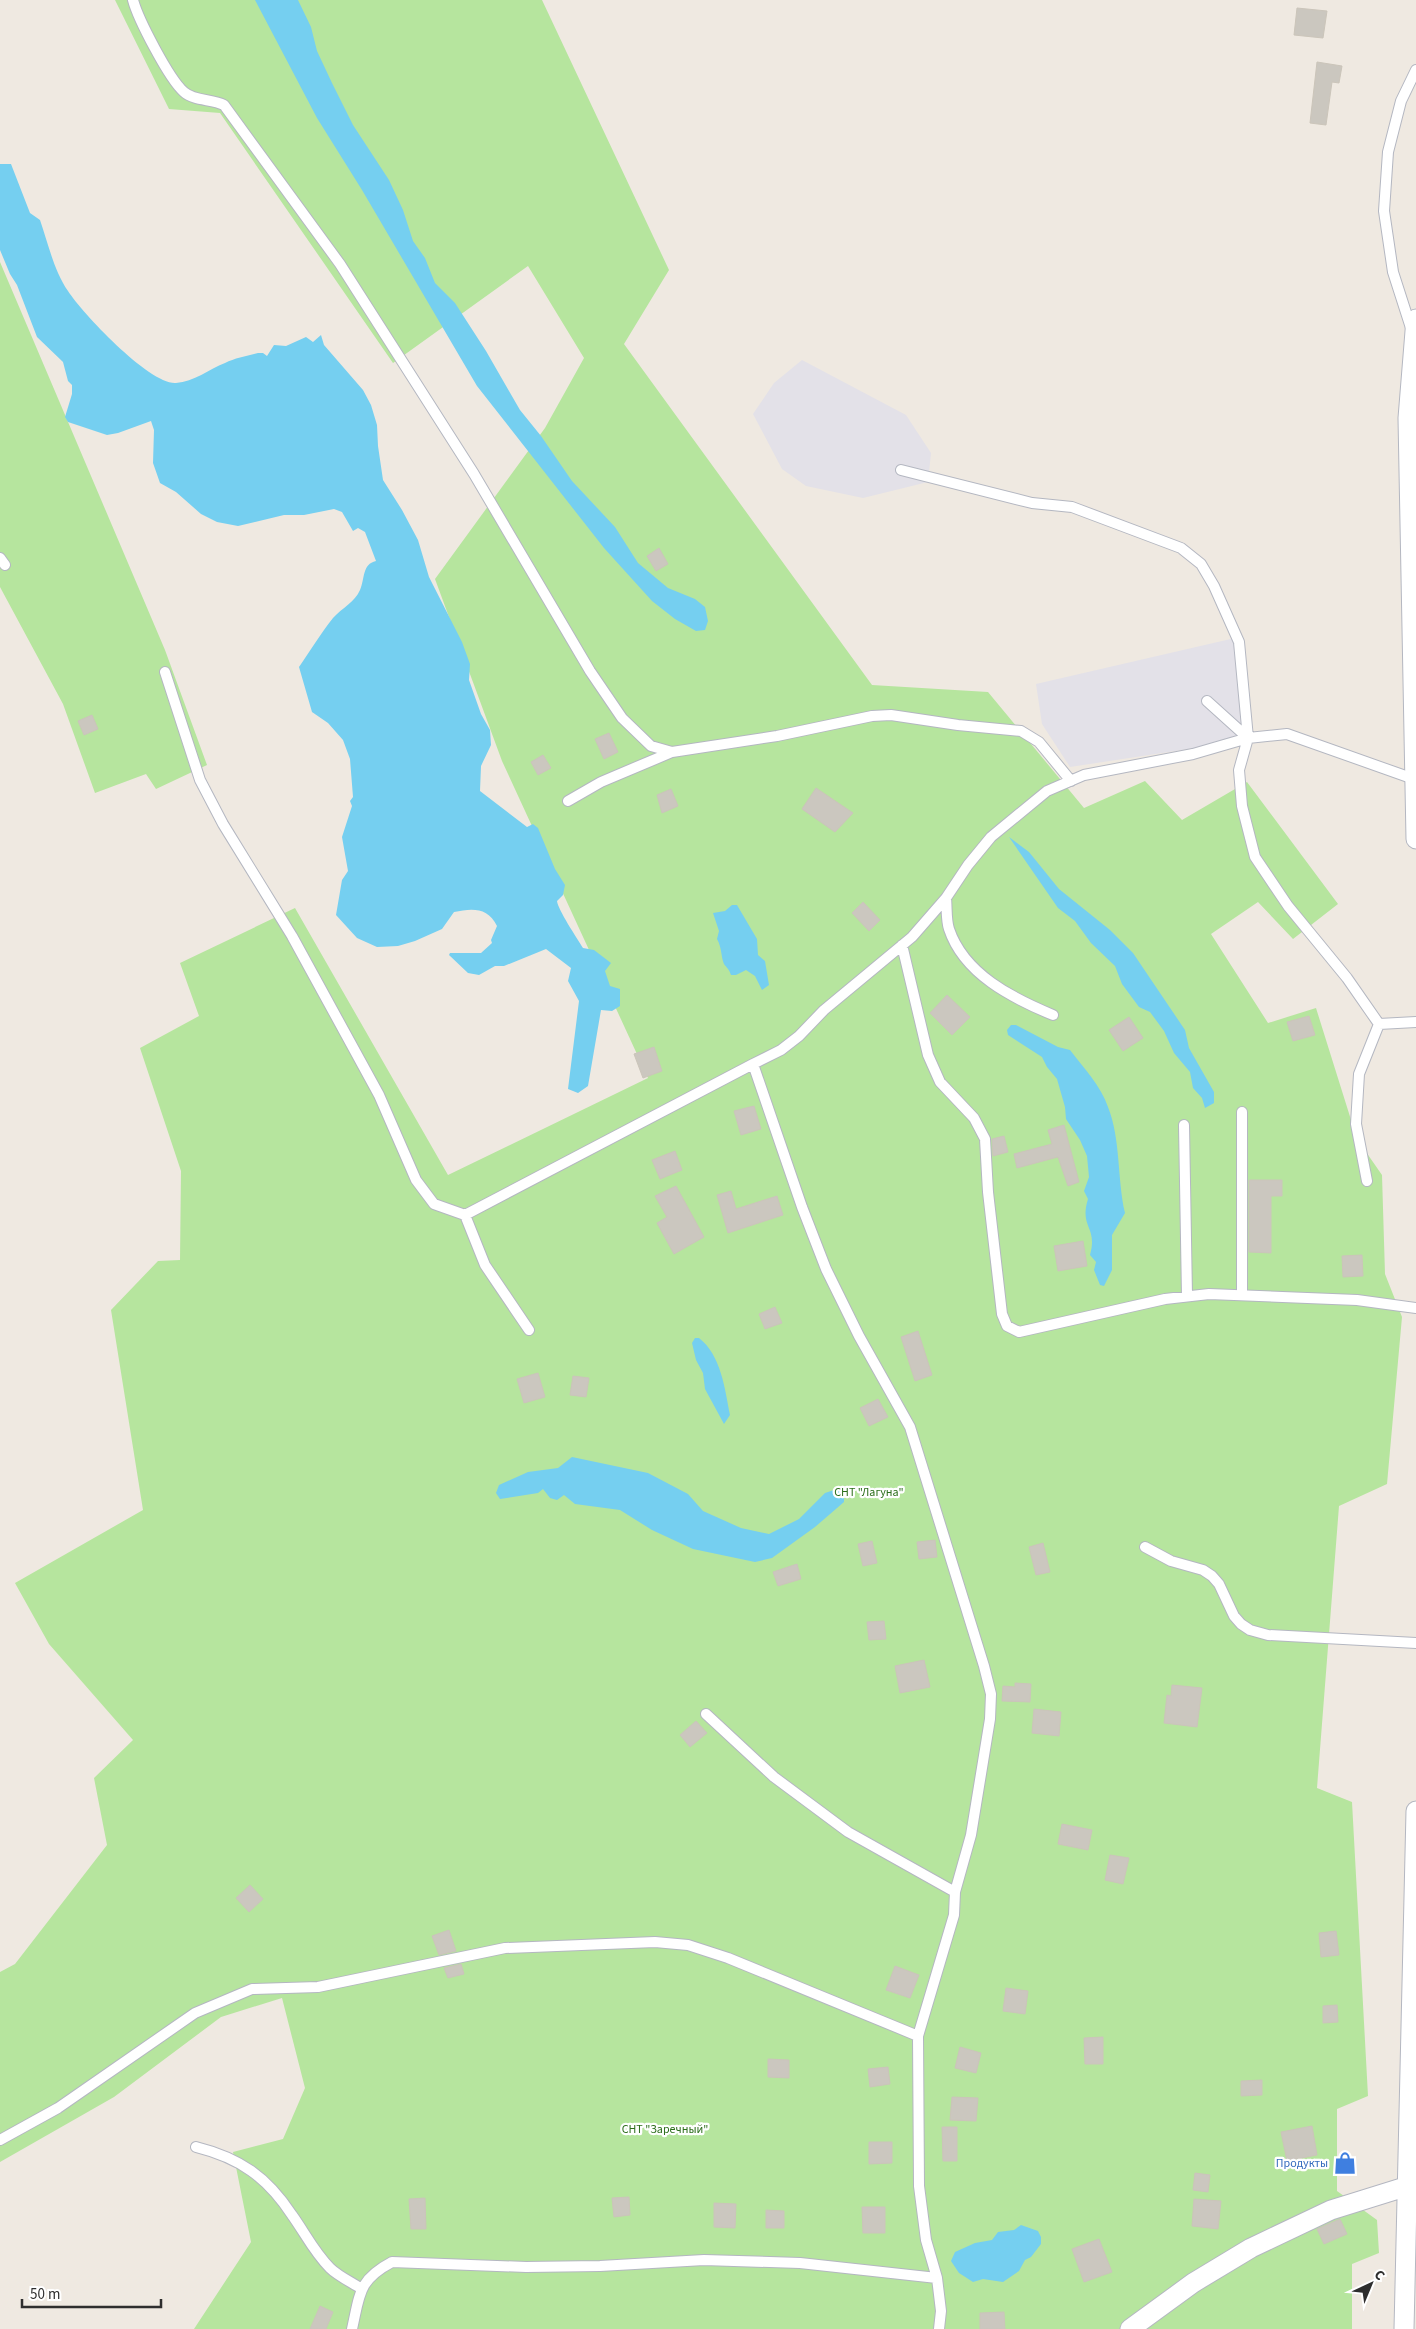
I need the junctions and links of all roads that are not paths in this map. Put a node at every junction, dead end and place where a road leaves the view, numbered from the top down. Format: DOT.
graph roads {
  1 [pos="133,0"];
  2 [pos="1416,70"];
  3 [pos="1415,327"];
  4 [pos="901,470"];
  5 [pos="165,672"];
  6 [pos="1207,701"];
  7 [pos="1248,738"];
  8 [pos="672,752"];
  9 [pos="1414,779"];
  10 [pos="1071,781"];
  11 [pos="568,801"];
  12 [pos="1416,839"];
  13 [pos="946,898"];
  14 [pos="902,945"];
  15 [pos="1053,1015"];
  16 [pos="1416,1022"];
  17 [pos="1379,1024"];
  18 [pos="753,1064"];
  19 [pos="1242,1112"];
  20 [pos="1184,1125"];
  21 [pos="1367,1181"];
  22 [pos="465,1215"];
  23 [pos="1242,1294"];
  24 [pos="1187,1296"];
  25 [pos="1416,1308"];
  26 [pos="529,1330"];
  27 [pos="1146,1547"];
  28 [pos="1416,1644"];
  29 [pos="706,1714"];
  30 [pos="1416,1811"];
  31 [pos="955,1892"];
  32 [pos="918,2036"];
  33 [pos="0,2140"];
  34 [pos="196,2146"];
  35 [pos="1408,2186"];
  36 [pos="937,2278"];
  37 [pos="362,2289"];
  38 [pos="352,2329"];
  39 [pos="939,2329"];
  40 [pos="1130,2329"];
  41 [pos="1404,2329"];
  1 -- 8 [label="lane"];
  2 -- 3 [label="lane"];
  3 -- 9 [label="street"];
  4 -- 7 [label="lane"];
  5 -- 22 [label="lane"];
  6 -- 7 [label="lane"];
  7 -- 9 [label="lane"];
  7 -- 10 [label="lane"];
  7 -- 17 [label="lane"];
  8 -- 10 [label="lane"];
  8 -- 11 [label="lane"];
  9 -- 12 [label="street"];
  10 -- 13 [label="lane"];
  13 -- 14 [label="lane"];
  13 -- 15 [label="lane"];
  14 -- 18 [label="lane"];
  14 -- 24 [label="lane"];
  16 -- 17 [label="lane"];
  17 -- 21 [label="lane"];
  18 -- 22 [label="lane"];
  18 -- 31 [label="lane"];
  19 -- 23 [label="lane"];
  20 -- 24 [label="lane"];
  22 -- 26 [label="lane"];
  23 -- 24 [label="lane"];
  23 -- 25 [label="lane"];
  27 -- 28 [label="lane"];
  29 -- 31 [label="lane"];
  30 -- 35 [label="street"];
  31 -- 32 [label="lane"];
  32 -- 33 [label="lane"];
  32 -- 36 [label="lane"];
  34 -- 37 [label="lane"];
  35 -- 40 [label="street"];
  35 -- 41 [label="street"];
  36 -- 37 [label="lane"];
  36 -- 39 [label="lane"];
  37 -- 38 [label="lane"];
}
